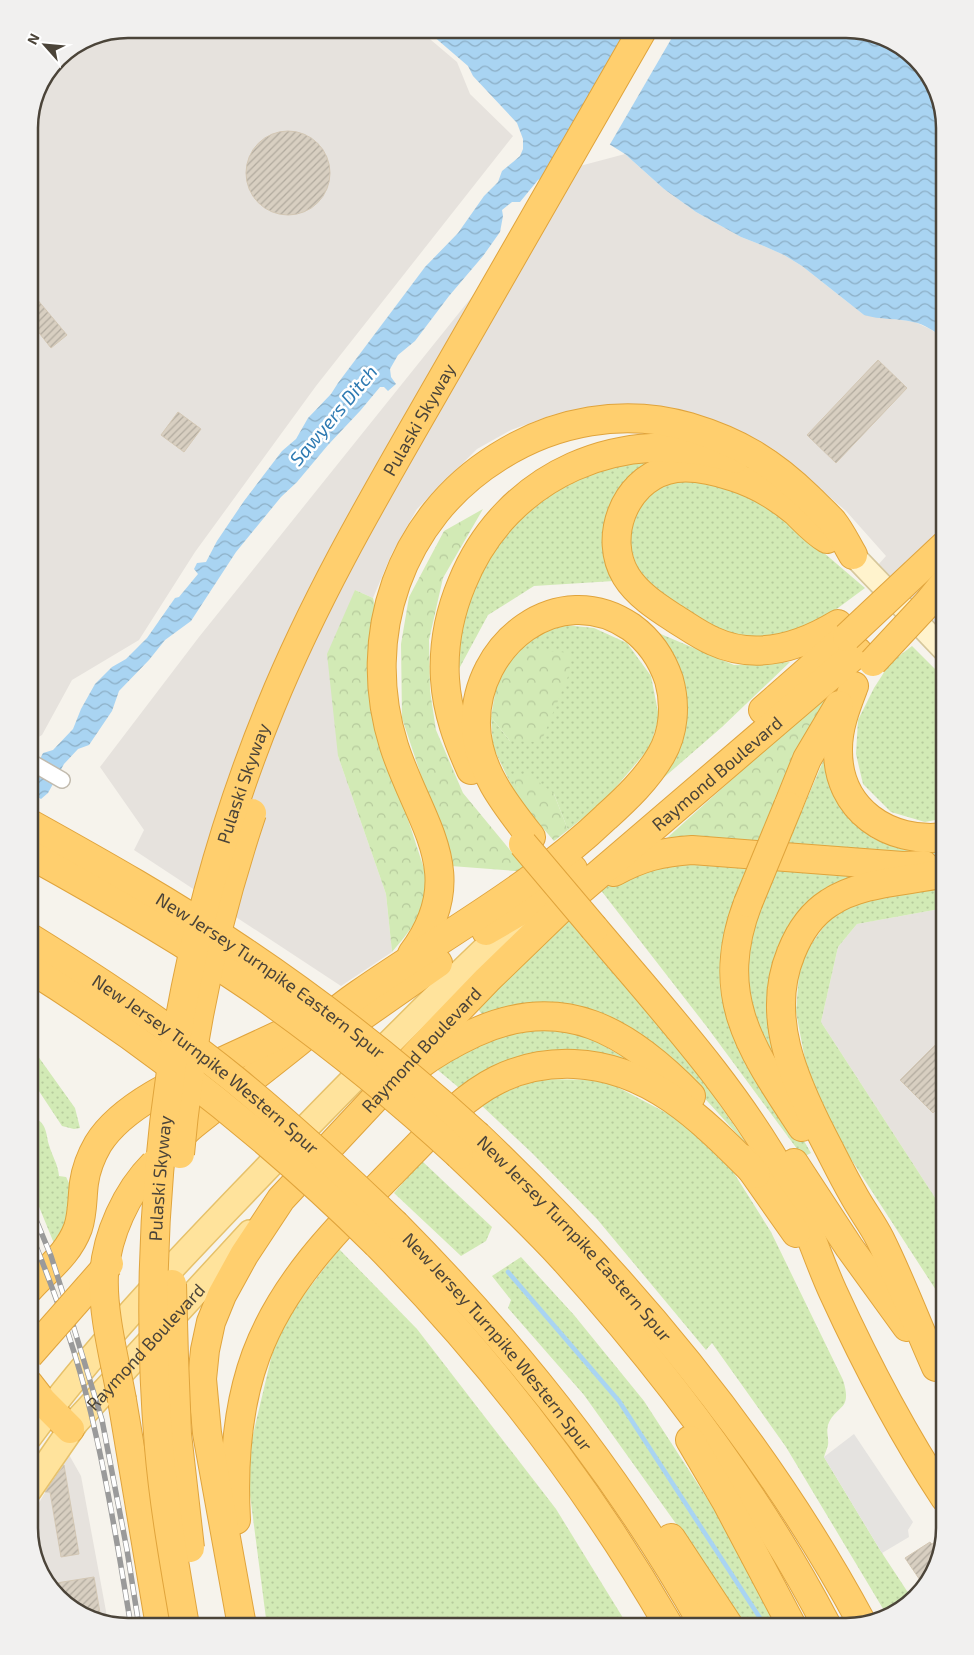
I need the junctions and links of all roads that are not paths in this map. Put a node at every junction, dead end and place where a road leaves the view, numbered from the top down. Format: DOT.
graph roads {
  1 [pos="639,38"];
  2 [pos="657,38"];
  3 [pos="793,484"];
  4 [pos="936,554"];
  5 [pos="853,555"];
  6 [pos="936,577"];
  7 [pos="936,592"];
  8 [pos="705,637"];
  9 [pos="936,641"];
  10 [pos="854,644"];
  11 [pos="854,686"];
  12 [pos="463,749"];
  13 [pos="38,766"];
  14 [pos="62,780"];
  15 [pos="38,828"];
  16 [pos="936,838"];
  17 [pos="527,840"];
  18 [pos="38,859"];
  19 [pos="936,864"];
  20 [pos="936,875"];
  21 [pos="578,892"];
  22 [pos="534,903"];
  23 [pos="599,924"];
  24 [pos="38,943"];
  25 [pos="405,963"];
  26 [pos="38,974"];
  27 [pos="356,995"];
  28 [pos="370,1103"];
  29 [pos="156,1170"];
  30 [pos="756,1174"];
  31 [pos="853,1194"];
  32 [pos="281,1199"];
  33 [pos="38,1281"];
  34 [pos="833,1291"];
  35 [pos="630,1335"];
  36 [pos="38,1345"];
  37 [pos="936,1364"];
  38 [pos="936,1368"];
  39 [pos="38,1395"];
  40 [pos="551,1397"];
  41 [pos="50,1409"];
  42 [pos="38,1425"];
  43 [pos="70,1429"];
  44 [pos="38,1477"];
  45 [pos="936,1484"];
  46 [pos="835,1574"];
  47 [pos="868,1615"];
  48 [pos="858,1616"];
  49 [pos="158,1617"];
  50 [pos="184,1617"];
  51 [pos="199,1617"];
  52 [pos="240,1617"];
  53 [pos="249,1617"];
  54 [pos="664,1618"];
  55 [pos="699,1618"];
  56 [pos="725,1618"];
  57 [pos="788,1618"];
  58 [pos="822,1618"];
  1 -- 29 [label="highway, Pulaski Skyway, bridge"];
  2 -- 51 [label="highway, Pulaski Skyway, bridge"];
  3 -- 5 [label="highway"];
  3 -- 12 [label="highway"];
  3 -- 25 [label="highway"];
  4 -- 10 [label="highway, bridge"];
  5 -- 8 [label="highway"];
  5 -- 9 [label="main road"];
  6 -- 10 [label="highway"];
  7 -- 10 [label="highway, bridge"];
  8 -- 10 [label="highway"];
  8 -- 12 [label="highway"];
  10 -- 11 [label="highway"];
  10 -- 21 [label="highway, Raymond Boulevard"];
  10 -- 22 [label="highway, Raymond Boulevard"];
  11 -- 16 [label="highway"];
  11 -- 31 [label="highway, bridge"];
  12 -- 17 [label="highway"];
  13 -- 14 [label="street"];
  15 -- 46 [label="highway, New Jersey Turnpike Eastern Spur, bridge"];
  17 -- 23 [label="highway"];
  17 -- 25 [label="highway"];
  18 -- 35 [label="highway, New Jersey Turnpike Eastern Spur, bridge"];
  19 -- 21 [label="highway"];
  20 -- 31 [label="highway"];
  21 -- 28 [label="highway, Raymond Boulevard"];
  22 -- 29 [label="highway"];
  22 -- 41 [label="main road, Raymond Boulevard"];
  23 -- 34 [label="highway"];
  23 -- 38 [label="highway"];
  24 -- 40 [label="highway, New Jersey Turnpike Western Spur, bridge"];
  25 -- 27 [label="highway"];
  26 -- 54 [label="highway, New Jersey Turnpike Western Spur, bridge"];
  27 -- 29 [label="highway"];
  27 -- 33 [label="highway"];
  28 -- 30 [label="highway"];
  28 -- 32 [label="highway, Raymond Boulevard"];
  29 -- 36 [label="highway, bridge"];
  29 -- 49 [label="highway, bridge"];
  29 -- 50 [label="highway, Pulaski Skyway, bridge"];
  30 -- 34 [label="highway"];
  30 -- 53 [label="highway"];
  31 -- 37 [label="highway"];
  32 -- 43 [label="main road, Raymond Boulevard"];
  32 -- 52 [label="highway"];
  34 -- 45 [label="highway"];
  35 -- 57 [label="highway"];
  35 -- 58 [label="highway, New Jersey Turnpike Eastern Spur"];
  39 -- 41 [label="highway"];
  40 -- 55 [label="highway, New Jersey Turnpike Western Spur"];
  40 -- 56 [label="highway"];
  41 -- 42 [label="main road, Raymond Boulevard"];
  41 -- 43 [label="highway"];
  43 -- 44 [label="main road, Raymond Boulevard"];
  46 -- 47 [label="highway"];
  46 -- 48 [label="highway, New Jersey Turnpike Eastern Spur"];
}
